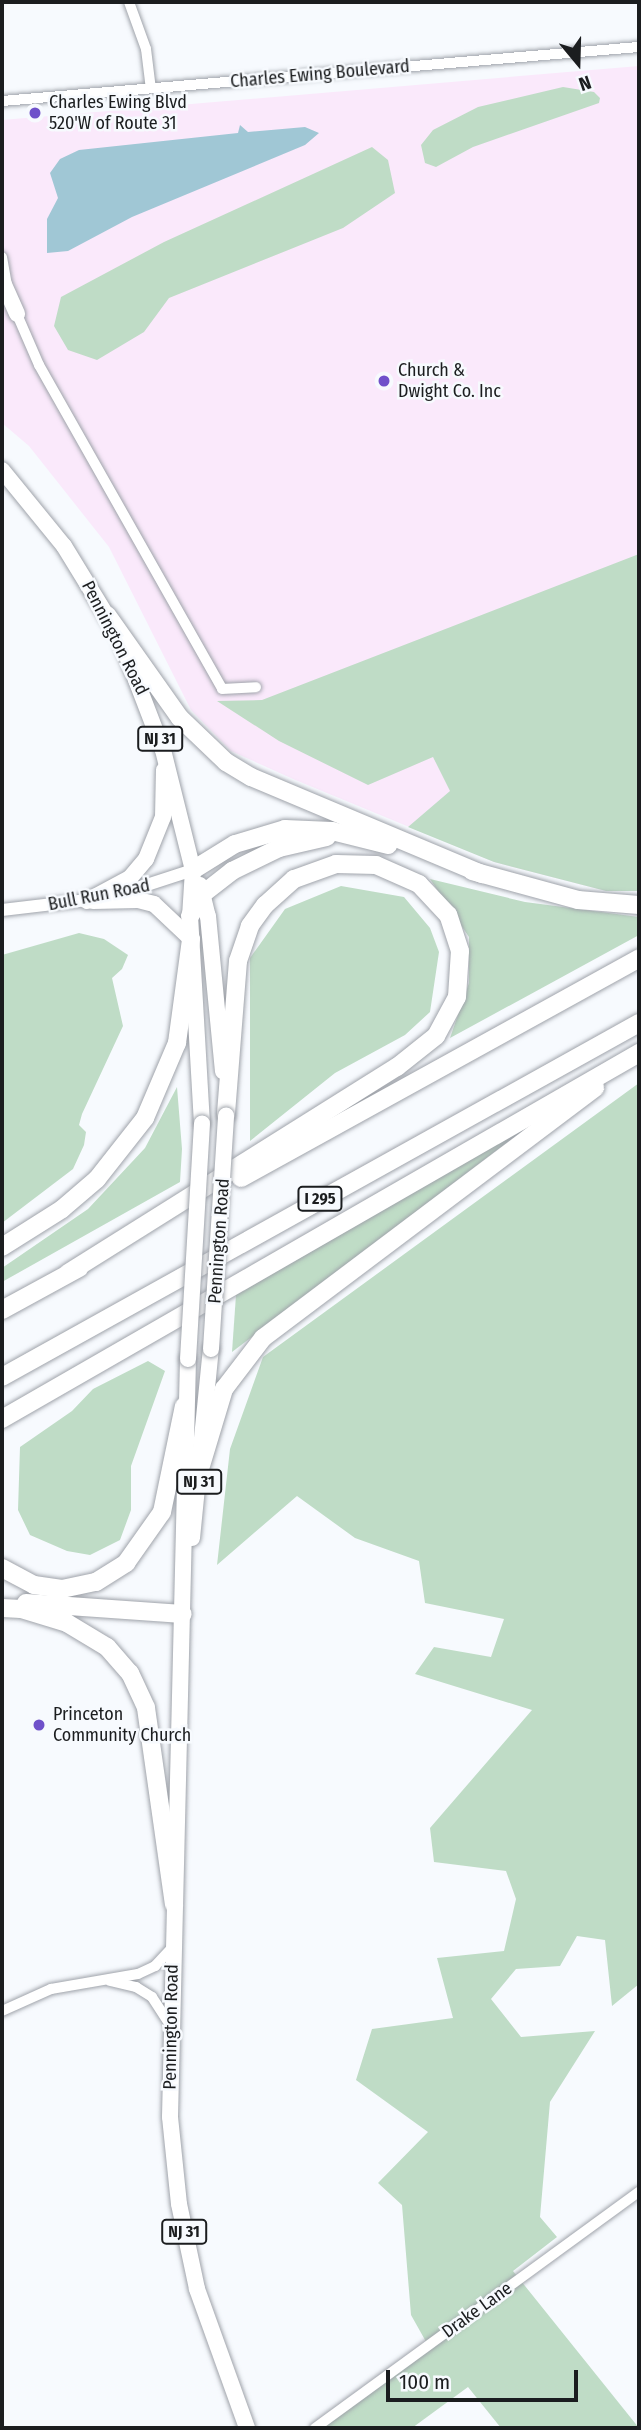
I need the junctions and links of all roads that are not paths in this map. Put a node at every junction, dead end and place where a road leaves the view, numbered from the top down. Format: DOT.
graph roads {
  1 [pos="130,2"];
  2 [pos="639,47"];
  3 [pos="151,88"];
  4 [pos="2,101"];
  5 [pos="2,257"];
  6 [pos="2,280"];
  7 [pos="17,314"];
  8 [pos="2,470"];
  9 [pos="107,615"];
  10 [pos="256,687"];
  11 [pos="163,750"];
  12 [pos="355,836"];
  13 [pos="194,870"];
  14 [pos="482,874"];
  15 [pos="204,894"];
  16 [pos="87,901"];
  17 [pos="639,905"];
  18 [pos="2,910"];
  19 [pos="190,916"];
  20 [pos="191,939"];
  21 [pos="639,958"];
  22 [pos="639,1023"];
  23 [pos="639,1053"];
  24 [pos="639,1059"];
  25 [pos="226,1115"];
  26 [pos="2,1247"];
  27 [pos="68,1273"];
  28 [pos="2,1310"];
  29 [pos="2,1377"];
  30 [pos="184,1406"];
  31 [pos="2,1419"];
  32 [pos="200,1469"];
  33 [pos="2,1568"];
  34 [pos="2,1606"];
  35 [pos="183,1614"];
  36 [pos="174,1904"];
  37 [pos="172,1948"];
  38 [pos="103,1980"];
  39 [pos="2,2011"];
  40 [pos="170,2025"];
  41 [pos="639,2192"];
  42 [pos="247,2428"];
  43 [pos="315,2428"];
  1 -- 3 [label="street"];
  2 -- 3 [label="street, Charles Ewing Boulevard"];
  3 -- 4 [label="street, Charles Ewing Boulevard"];
  5 -- 7 [label="street"];
  6 -- 7 [label="main road"];
  7 -- 10 [label="street"];
  8 -- 9 [label="main road, Pennington Road / NJ 31"];
  9 -- 11 [label="main road, Pennington Road / NJ 31"];
  9 -- 14 [label="highway"];
  11 -- 13 [label="main road, Pennington Road / NJ 31"];
  11 -- 16 [label="main road"];
  12 -- 13 [label="highway"];
  12 -- 14 [label="highway"];
  12 -- 15 [label="highway"];
  13 -- 15 [label="main road, Pennington Road / NJ 31"];
  13 -- 16 [label="street, Bull Run Road"];
  13 -- 19 [label="main road, Pennington Road / NJ 31"];
  14 -- 17 [label="highway"];
  15 -- 19 [label="highway"];
  15 -- 25 [label="main road, Pennington Road / NJ 31"];
  16 -- 18 [label="street, Bull Run Road"];
  16 -- 20 [label="main road"];
  19 -- 20 [label="main road, Pennington Road / NJ 31"];
  20 -- 26 [label="highway"];
  20 -- 30 [label="main road, Pennington Road / NJ 31, bridge"];
  21 -- 27 [label="highway"];
  22 -- 29 [label="highway, I 295"];
  23 -- 31 [label="highway"];
  24 -- 32 [label="highway"];
  25 -- 27 [label="highway"];
  25 -- 32 [label="main road, Pennington Road / NJ 31, bridge"];
  27 -- 28 [label="highway"];
  30 -- 33 [label="highway"];
  30 -- 35 [label="main road, Pennington Road / NJ 31"];
  32 -- 35 [label="main road, Pennington Road / NJ 31"];
  34 -- 35 [label="highway"];
  34 -- 36 [label="highway"];
  35 -- 36 [label="main road, Pennington Road / NJ 31"];
  36 -- 37 [label="main road, Pennington Road / NJ 31"];
  37 -- 38 [label="street"];
  37 -- 40 [label="main road, Pennington Road / NJ 31"];
  38 -- 39 [label="street"];
  38 -- 40 [label="street"];
  40 -- 42 [label="main road, Pennington Road / NJ 31"];
  41 -- 43 [label="street, Drake Lane"];
}
